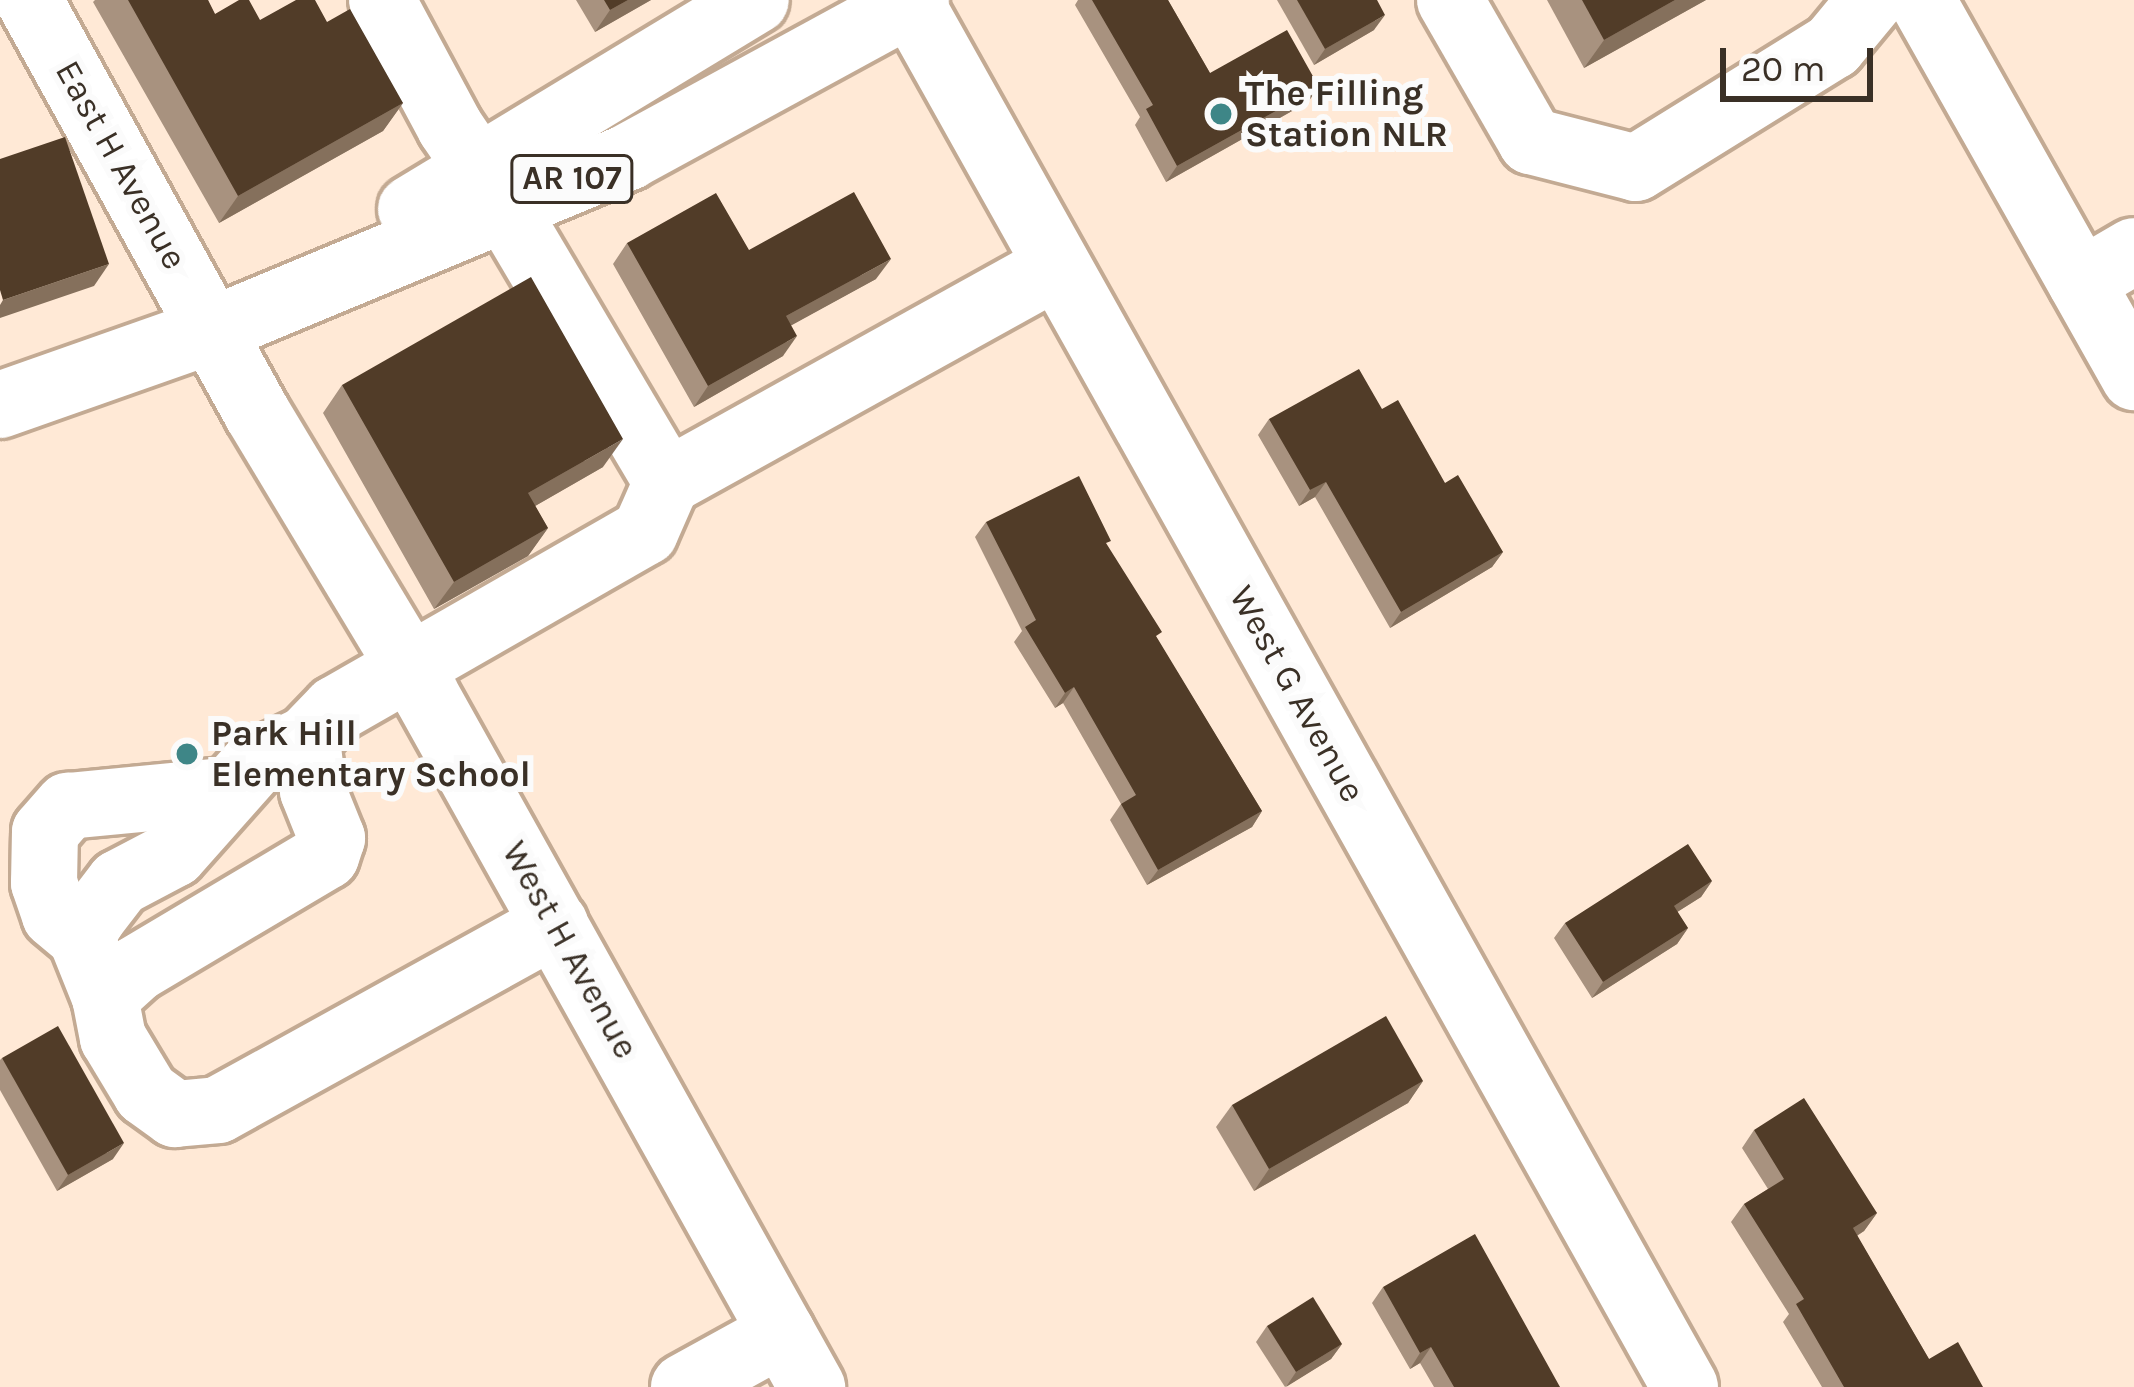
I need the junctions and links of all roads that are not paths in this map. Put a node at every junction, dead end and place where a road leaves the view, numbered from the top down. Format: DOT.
graph roads {
  1 [pos="29,0"];
  2 [pos="382,0"];
  3 [pos="757,0"];
  4 [pos="1450,0"];
  5 [pos="1871,0"];
  6 [pos="1922,0"];
  7 [pos="912,1"];
  8 [pos="491,186"];
  9 [pos="1057,266"];
  10 [pos="2107,266"];
  11 [pos="213,330"];
  12 [pos="2134,376"];
  13 [pos="0,405"];
  14 [pos="668,482"];
  15 [pos="410,669"];
  16 [pos="307,740"];
  17 [pos="225,791"];
  18 [pos="555,924"];
  19 [pos="81,937"];
  20 [pos="105,997"];
  21 [pos="797,1360"];
  22 [pos="684,1387"];
  23 [pos="1685,1387"];
  1 -- 11 [label="street, East H Avenue"];
  2 -- 8 [label="street"];
  3 -- 8 [label="street, AR 107"];
  4 -- 5 [label="street"];
  6 -- 10 [label="street"];
  7 -- 8 [label="street, AR 107"];
  7 -- 9 [label="street, West G Avenue"];
  8 -- 11 [label="street, AR 107"];
  8 -- 14 [label="street"];
  9 -- 14 [label="street"];
  9 -- 23 [label="street, West G Avenue"];
  10 -- 12 [label="street"];
  11 -- 13 [label="street, AR 107"];
  11 -- 15 [label="street, West H Avenue"];
  14 -- 15 [label="street"];
  15 -- 16 [label="street"];
  15 -- 18 [label="street, West H Avenue"];
  16 -- 17 [label="street"];
  16 -- 20 [label="street"];
  17 -- 19 [label="street"];
  17 -- 19 [label="street"];
  18 -- 20 [label="street"];
  18 -- 21 [label="street, West H Avenue"];
  19 -- 20 [label="street"];
  21 -- 22 [label="street"];
}
